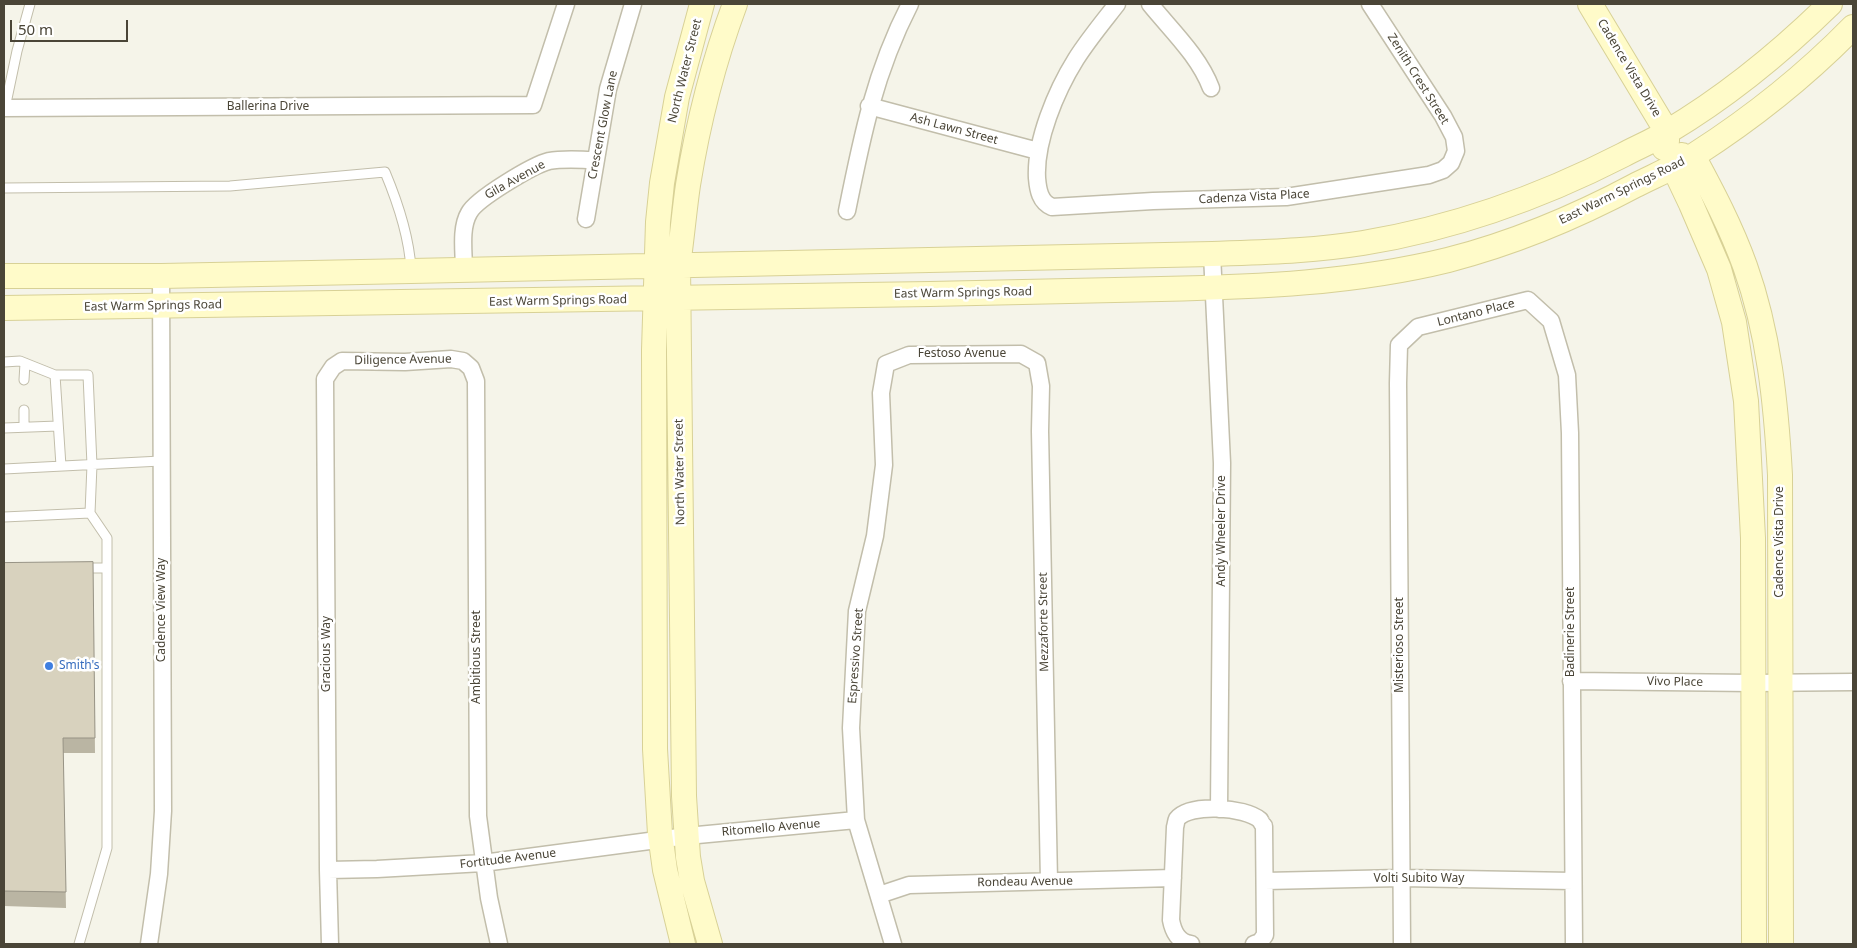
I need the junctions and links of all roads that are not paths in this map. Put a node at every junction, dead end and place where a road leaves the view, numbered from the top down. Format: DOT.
graph roads {
  1 [pos="30,4"];
  2 [pos="566,4"];
  3 [pos="633,4"];
  4 [pos="702,4"];
  5 [pos="735,4"];
  6 [pos="910,4"];
  7 [pos="1117,4"];
  8 [pos="1150,4"];
  9 [pos="1370,4"];
  10 [pos="1590,4"];
  11 [pos="1830,4"];
  12 [pos="1853,27"];
  13 [pos="1754,70"];
  14 [pos="1211,88"];
  15 [pos="869,106"];
  16 [pos="4,108"];
  17 [pos="1667,132"];
  18 [pos="1038,151"];
  19 [pos="1454,158"];
  20 [pos="596,160"];
  21 [pos="1683,161"];
  22 [pos="4,188"];
  23 [pos="847,210"];
  24 [pos="586,219"];
  25 [pos="1548,228"];
  26 [pos="1212,254"];
  27 [pos="667,265"];
  28 [pos="464,270"];
  29 [pos="411,271"];
  30 [pos="4,276"];
  31 [pos="161,276"];
  32 [pos="1215,287"];
  33 [pos="655,300"];
  34 [pos="678,300"];
  35 [pos="160,307"];
  36 [pos="4,308"];
  37 [pos="1551,321"];
  38 [pos="1399,345"];
  39 [pos="4,362"];
  40 [pos="25,363"];
  41 [pos="1037,363"];
  42 [pos="886,364"];
  43 [pos="333,366"];
  44 [pos="471,368"];
  45 [pos="55,375"];
  46 [pos="24,380"];
  47 [pos="24,410"];
  48 [pos="58,426"];
  49 [pos="24,427"];
  50 [pos="4,428"];
  51 [pos="161,461"];
  52 [pos="92,465"];
  53 [pos="61,466"];
  54 [pos="4,469"];
  55 [pos="90,513"];
  56 [pos="4,517"];
  57 [pos="70,567"];
  58 [pos="107,568"];
  59 [pos="1571,681"];
  60 [pos="1853,682"];
  61 [pos="1753,683"];
  62 [pos="1779,683"];
  63 [pos="1219,809"];
  64 [pos="856,820"];
  65 [pos="686,836"];
  66 [pos="660,839"];
  67 [pos="483,863"];
  68 [pos="328,870"];
  69 [pos="1173,878"];
  70 [pos="1401,878"];
  71 [pos="1048,881"];
  72 [pos="1265,881"];
  73 [pos="1573,881"];
  74 [pos="879,895"];
  75 [pos="79,944"];
  76 [pos="149,944"];
  77 [pos="330,944"];
  78 [pos="499,944"];
  79 [pos="683,944"];
  80 [pos="710,944"];
  81 [pos="893,944"];
  82 [pos="1191,944"];
  83 [pos="1254,944"];
  84 [pos="1402,944"];
  85 [pos="1574,944"];
  86 [pos="1754,944"];
  87 [pos="1780,944"];
  1 -- 16 [label="lane"];
  2 -- 16 [label="street, Ballerina Drive"];
  3 -- 20 [label="street, Crescent Glow Lane"];
  4 -- 27 [label="main road, North Water Street"];
  5 -- 27 [label="main road, North Water Street"];
  6 -- 15 [label="street"];
  7 -- 18 [label="street"];
  8 -- 14 [label="street"];
  9 -- 19 [label="street, Zenith Crest Street"];
  10 -- 17 [label="main road, Cadence Vista Drive"];
  11 -- 13 [label="main road"];
  12 -- 21 [label="main road, East Warm Springs Road"];
  13 -- 17 [label="main road"];
  13 -- 21 [label="main road"];
  15 -- 18 [label="street, Ash Lawn Street"];
  15 -- 23 [label="street"];
  17 -- 25 [label="main road"];
  17 -- 26 [label="main road"];
  18 -- 19 [label="street, Cadenza Vista Place"];
  20 -- 24 [label="street, Crescent Glow Lane"];
  20 -- 28 [label="street, Gila Avenue"];
  21 -- 25 [label="main road, East Warm Springs Road"];
  21 -- 61 [label="main road"];
  21 -- 62 [label="main road, Cadence Vista Drive"];
  22 -- 29 [label="lane"];
  25 -- 32 [label="main road, East Warm Springs Road"];
  26 -- 27 [label="main road"];
  26 -- 32 [label="street, Andy Wheeler Drive"];
  27 -- 28 [label="main road"];
  27 -- 33 [label="main road, North Water Street"];
  27 -- 34 [label="main road, North Water Street"];
  28 -- 29 [label="main road"];
  29 -- 31 [label="main road"];
  30 -- 31 [label="main road"];
  31 -- 35 [label="street, Cadence View Way"];
  32 -- 34 [label="main road, East Warm Springs Road"];
  32 -- 63 [label="street, Andy Wheeler Drive"];
  33 -- 34 [label="main road, East Warm Springs Road"];
  33 -- 35 [label="main road, East Warm Springs Road"];
  33 -- 66 [label="main road, North Water Street"];
  34 -- 65 [label="main road, North Water Street"];
  35 -- 36 [label="main road, East Warm Springs Road"];
  35 -- 51 [label="street, Cadence View Way"];
  37 -- 38 [label="street, Lontano Place"];
  37 -- 59 [label="street, Badinerie Street"];
  38 -- 70 [label="street, Misterioso Street"];
  39 -- 40 [label="lane"];
  40 -- 45 [label="lane"];
  40 -- 46 [label="lane"];
  41 -- 42 [label="street, Festoso Avenue"];
  41 -- 71 [label="street, Mezzaforte Street"];
  42 -- 64 [label="street, Espressivo Street"];
  43 -- 44 [label="street, Diligence Avenue"];
  43 -- 68 [label="street, Gracious Way"];
  44 -- 67 [label="street, Ambitious Street"];
  45 -- 48 [label="lane"];
  45 -- 52 [label="lane"];
  47 -- 49 [label="lane"];
  48 -- 49 [label="lane"];
  48 -- 53 [label="lane"];
  49 -- 50 [label="lane"];
  51 -- 52 [label="lane"];
  51 -- 76 [label="street, Cadence View Way"];
  52 -- 53 [label="lane"];
  52 -- 55 [label="lane"];
  53 -- 54 [label="lane"];
  55 -- 56 [label="lane"];
  55 -- 58 [label="lane"];
  57 -- 58 [label="lane"];
  58 -- 75 [label="lane"];
  59 -- 61 [label="street, Vivo Place"];
  59 -- 73 [label="street, Badinerie Street"];
  60 -- 62 [label="street, Vivo Place"];
  61 -- 62 [label="street, Vivo Place"];
  61 -- 86 [label="main road"];
  62 -- 87 [label="main road, Cadence Vista Drive"];
  63 -- 69 [label="street"];
  63 -- 72 [label="street"];
  64 -- 65 [label="street, Ritomello Avenue"];
  64 -- 74 [label="street, Espressivo Street"];
  65 -- 66 [label="street, Fortitude Avenue"];
  65 -- 80 [label="main road, North Water Street"];
  66 -- 67 [label="street, Fortitude Avenue"];
  66 -- 79 [label="main road, North Water Street"];
  67 -- 68 [label="street, Fortitude Avenue"];
  67 -- 78 [label="street, Ambitious Street"];
  68 -- 77 [label="street, Gracious Way"];
  69 -- 71 [label="street, Rondeau Avenue"];
  69 -- 82 [label="street"];
  70 -- 72 [label="street, Volti Subito Way"];
  70 -- 73 [label="street, Volti Subito Way"];
  70 -- 84 [label="street, Misterioso Street"];
  71 -- 74 [label="street, Rondeau Avenue"];
  72 -- 83 [label="street"];
  73 -- 85 [label="street, Badinerie Street"];
  74 -- 81 [label="street, Espressivo Street"];
}
